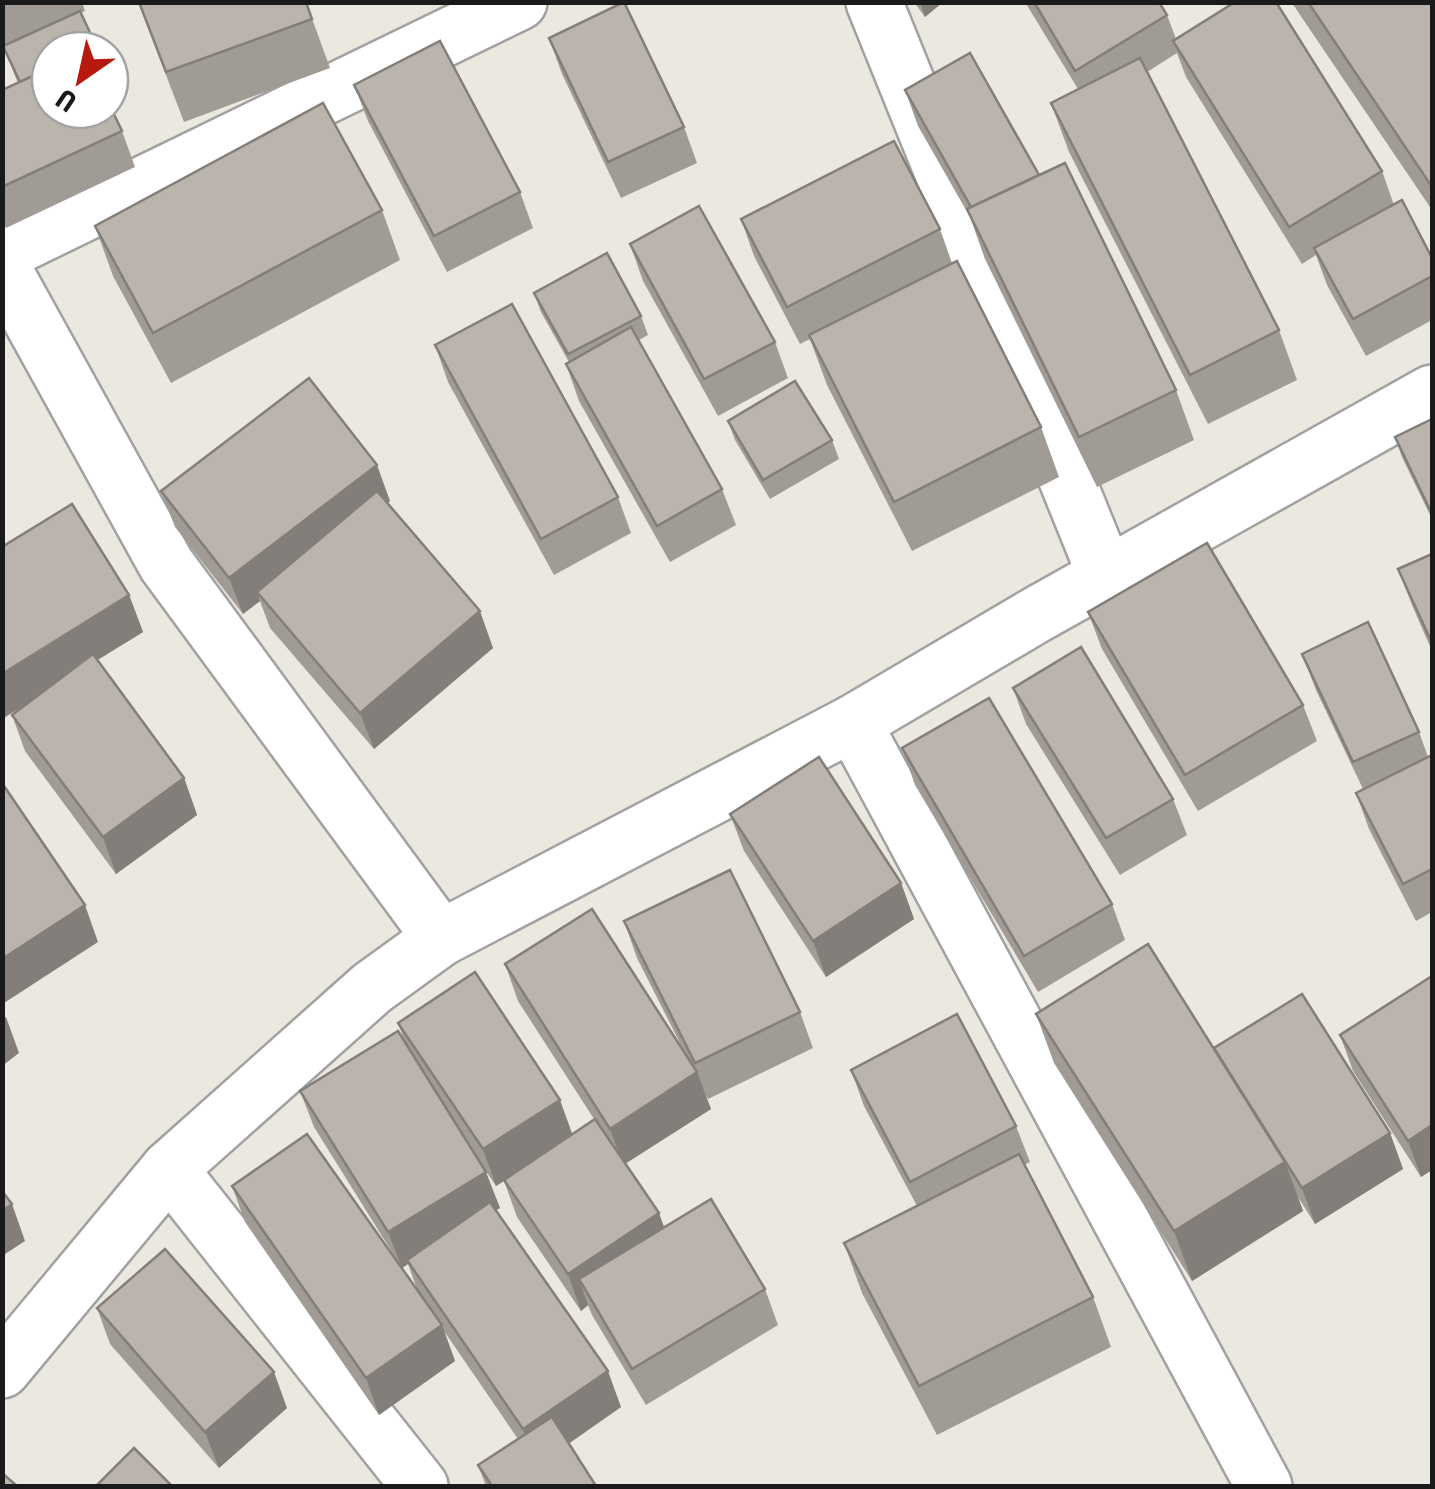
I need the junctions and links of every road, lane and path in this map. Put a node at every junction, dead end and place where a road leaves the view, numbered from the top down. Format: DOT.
graph roads {
  1 [pos="519,2"];
  2 [pos="874,2"];
  3 [pos="2,252"];
  4 [pos="2,267"];
  5 [pos="1432,393"];
  6 [pos="1106,576"];
  7 [pos="853,723"];
  8 [pos="442,938"];
  9 [pos="170,1169"];
  10 [pos="2,1370"];
  11 [pos="420,1486"];
  12 [pos="1264,1486"];
  1 -- 3 [label="street"];
  2 -- 6 [label="street"];
  4 -- 8 [label="street"];
  5 -- 6 [label="street"];
  6 -- 7 [label="street"];
  7 -- 8 [label="street"];
  7 -- 12 [label="street"];
  8 -- 9 [label="street"];
  9 -- 10 [label="street"];
  9 -- 11 [label="street"];
}
